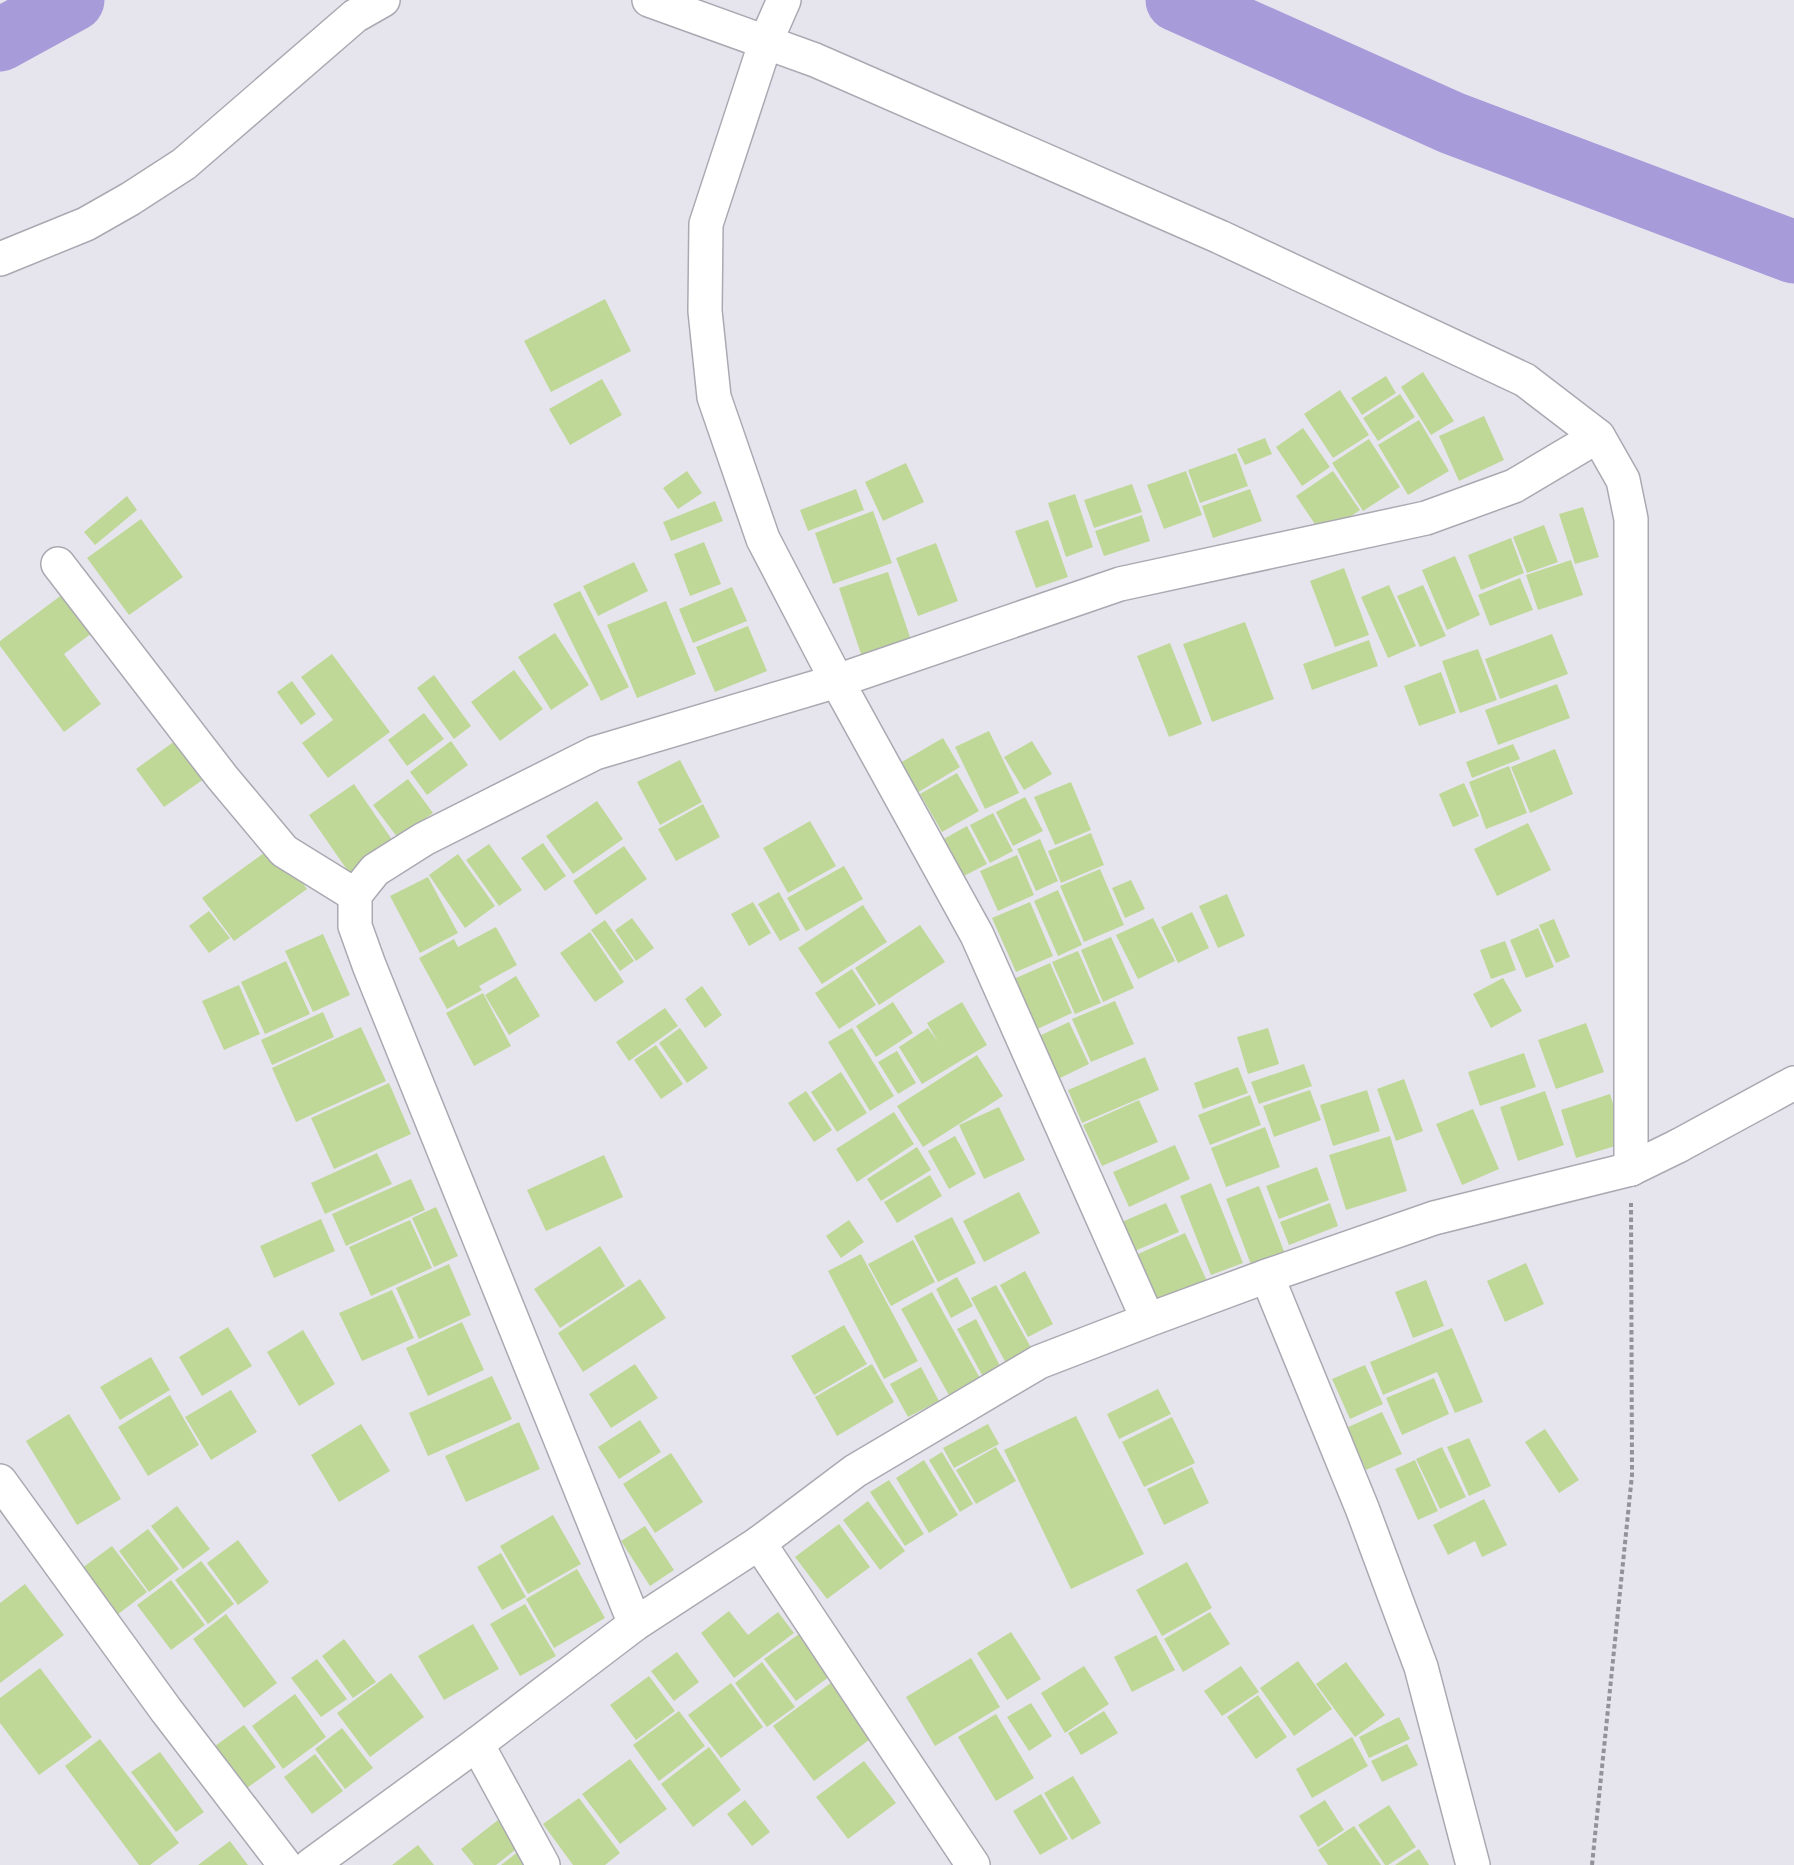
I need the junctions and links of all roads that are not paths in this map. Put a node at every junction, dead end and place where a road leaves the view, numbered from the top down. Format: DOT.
graph roads {
  1 [pos="383,0"];
  2 [pos="649,0"];
  3 [pos="784,0"];
  4 [pos="766,41"];
  5 [pos="0,259"];
  6 [pos="1598,435"];
  7 [pos="58,564"];
  8 [pos="837,681"];
  9 [pos="355,895"];
  10 [pos="1794,1083"];
  11 [pos="1631,1169"];
  12 [pos="1267,1276"];
  13 [pos="1148,1320"];
  14 [pos="0,1481"];
  15 [pos="759,1543"];
  16 [pos="635,1624"];
  17 [pos="477,1744"];
  18 [pos="285,1865"];
  19 [pos="311,1865"];
  20 [pos="543,1865"];
  21 [pos="973,1865"];
  22 [pos="1473,1865"];
  1 -- 5 [label="street"];
  2 -- 4 [label="street"];
  3 -- 4 [label="street"];
  4 -- 6 [label="street"];
  4 -- 8 [label="street"];
  6 -- 8 [label="street"];
  6 -- 11 [label="street"];
  7 -- 9 [label="street"];
  8 -- 9 [label="street"];
  8 -- 13 [label="street"];
  9 -- 16 [label="street"];
  10 -- 11 [label="street"];
  11 -- 12 [label="street"];
  12 -- 13 [label="street"];
  12 -- 22 [label="street"];
  13 -- 15 [label="street"];
  14 -- 18 [label="street"];
  15 -- 16 [label="street"];
  15 -- 21 [label="street"];
  16 -- 17 [label="street"];
  17 -- 19 [label="street"];
  17 -- 20 [label="street"];
}
